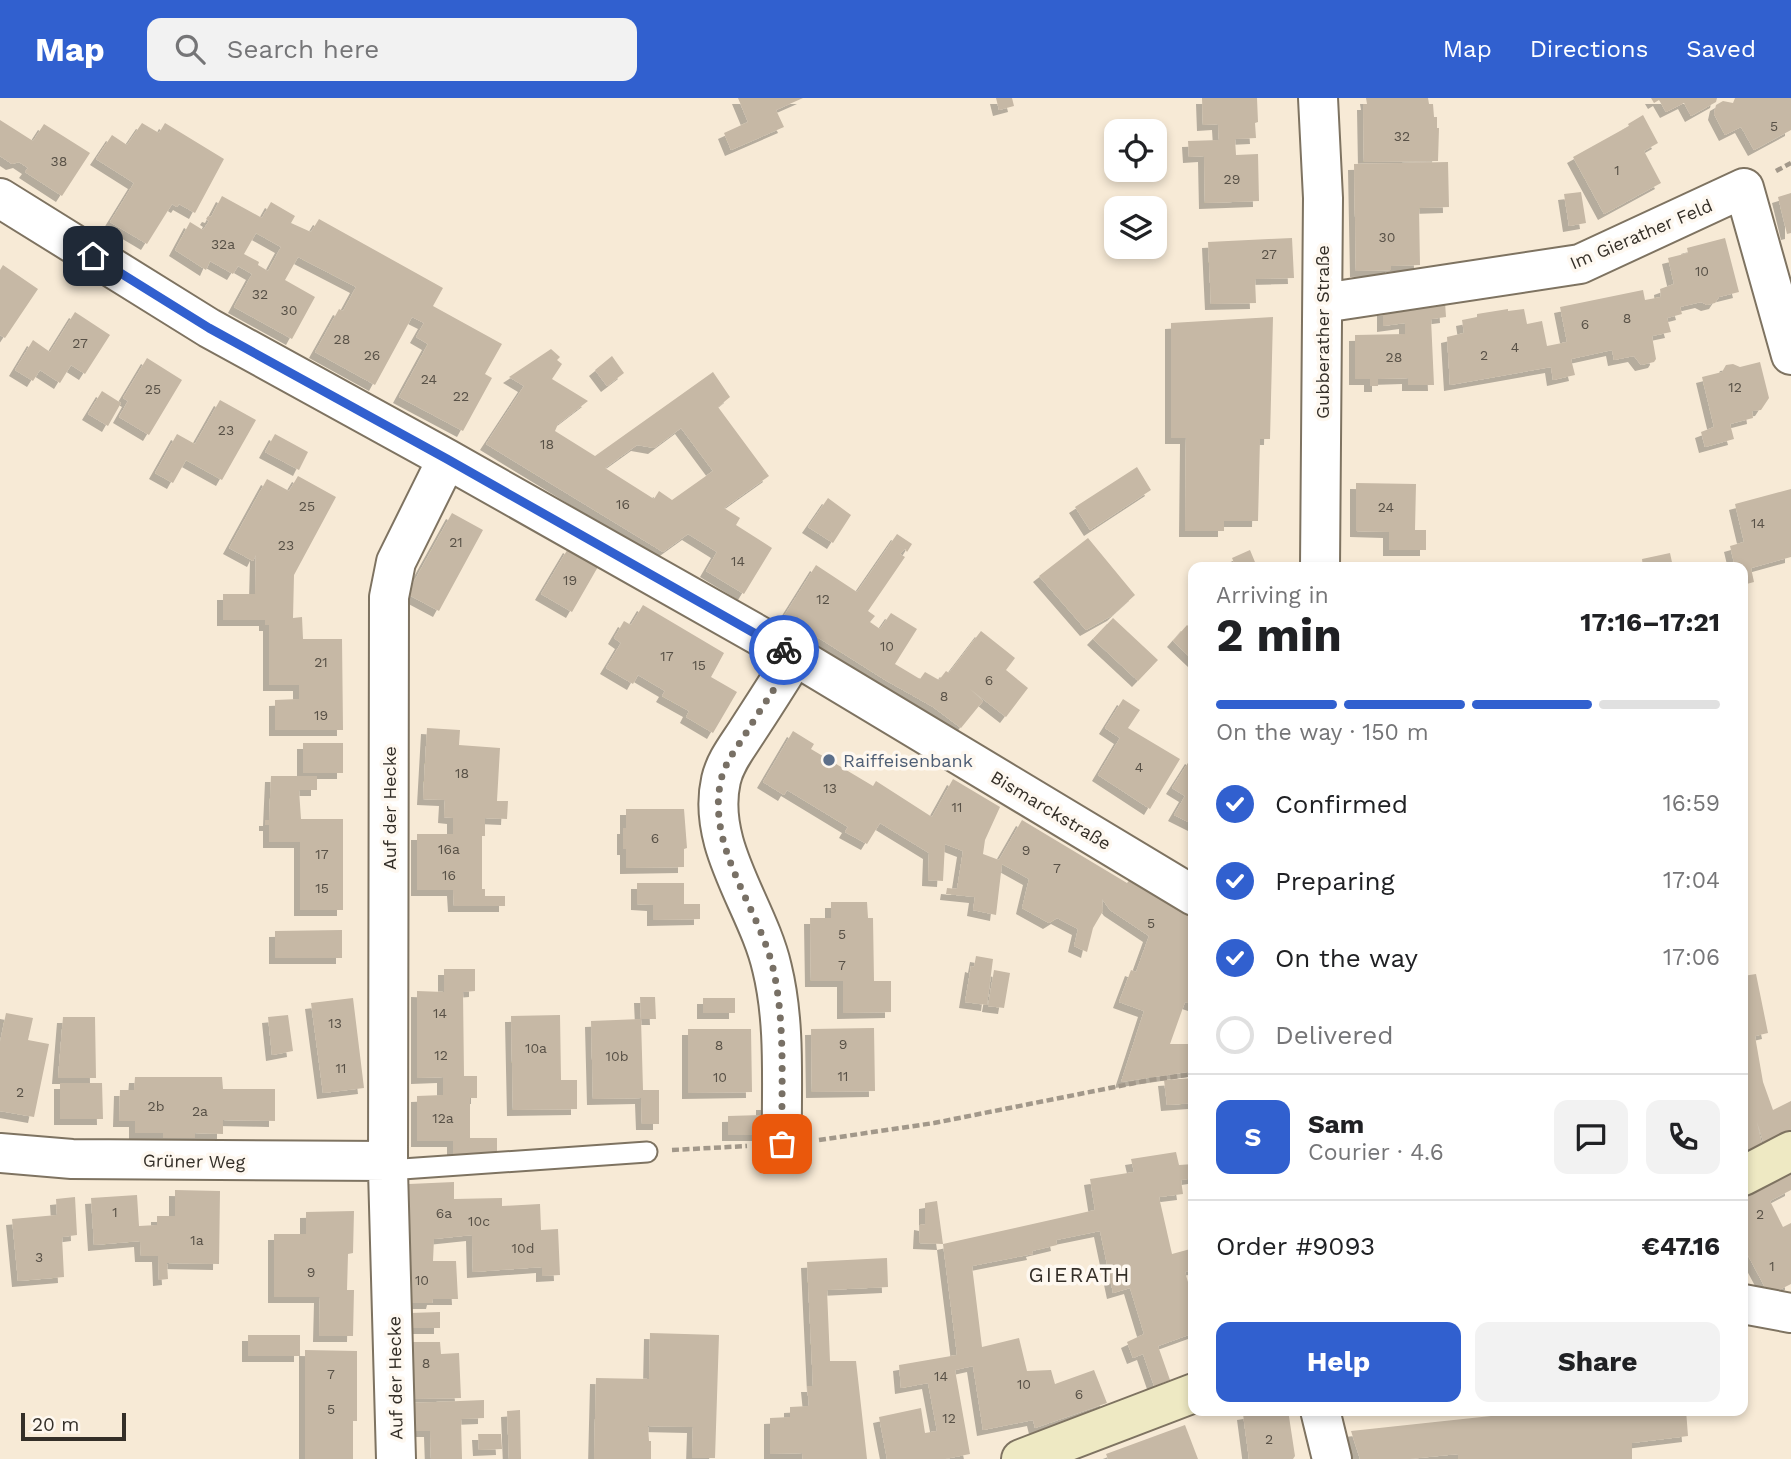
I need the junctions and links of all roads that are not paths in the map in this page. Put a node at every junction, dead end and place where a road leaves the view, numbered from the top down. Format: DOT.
graph roads {
  1 [pos="1318,98"];
  2 [pos="0,198"];
  3 [pos="1323,303"];
  4 [pos="1791,355"];
  5 [pos="447,459"];
  6 [pos="1320,562"];
  7 [pos="795,656"];
  8 [pos="1188,892"];
  9 [pos="782,1144"];
  10 [pos="1791,1151"];
  11 [pos="647,1152"];
  12 [pos="0,1153"];
  13 [pos="388,1166"];
  14 [pos="1748,1173"];
  15 [pos="1748,1305"];
  16 [pos="1791,1313"];
  17 [pos="1188,1395"];
  18 [pos="1321,1416"];
  19 [pos="396,1459"];
  20 [pos="1021,1459"];
  21 [pos="1332,1459"];
  1 -- 3 [label="street, Gubberather Straße"];
  2 -- 5 [label="street, Bismarckstraße"];
  3 -- 4 [label="street, Im Gierather Feld"];
  3 -- 6 [label="street, Gubberather Straße"];
  5 -- 7 [label="street, Bismarckstraße"];
  5 -- 13 [label="street, Auf der Hecke"];
  7 -- 8 [label="street, Bismarckstraße"];
  7 -- 9 [label="street"];
  10 -- 14 [label="main road"];
  11 -- 13 [label="lane"];
  12 -- 13 [label="street, Grüner Weg"];
  13 -- 19 [label="street, Auf der Hecke"];
  15 -- 16 [label="street"];
  17 -- 20 [label="main road"];
  18 -- 21 [label="street"];
}
